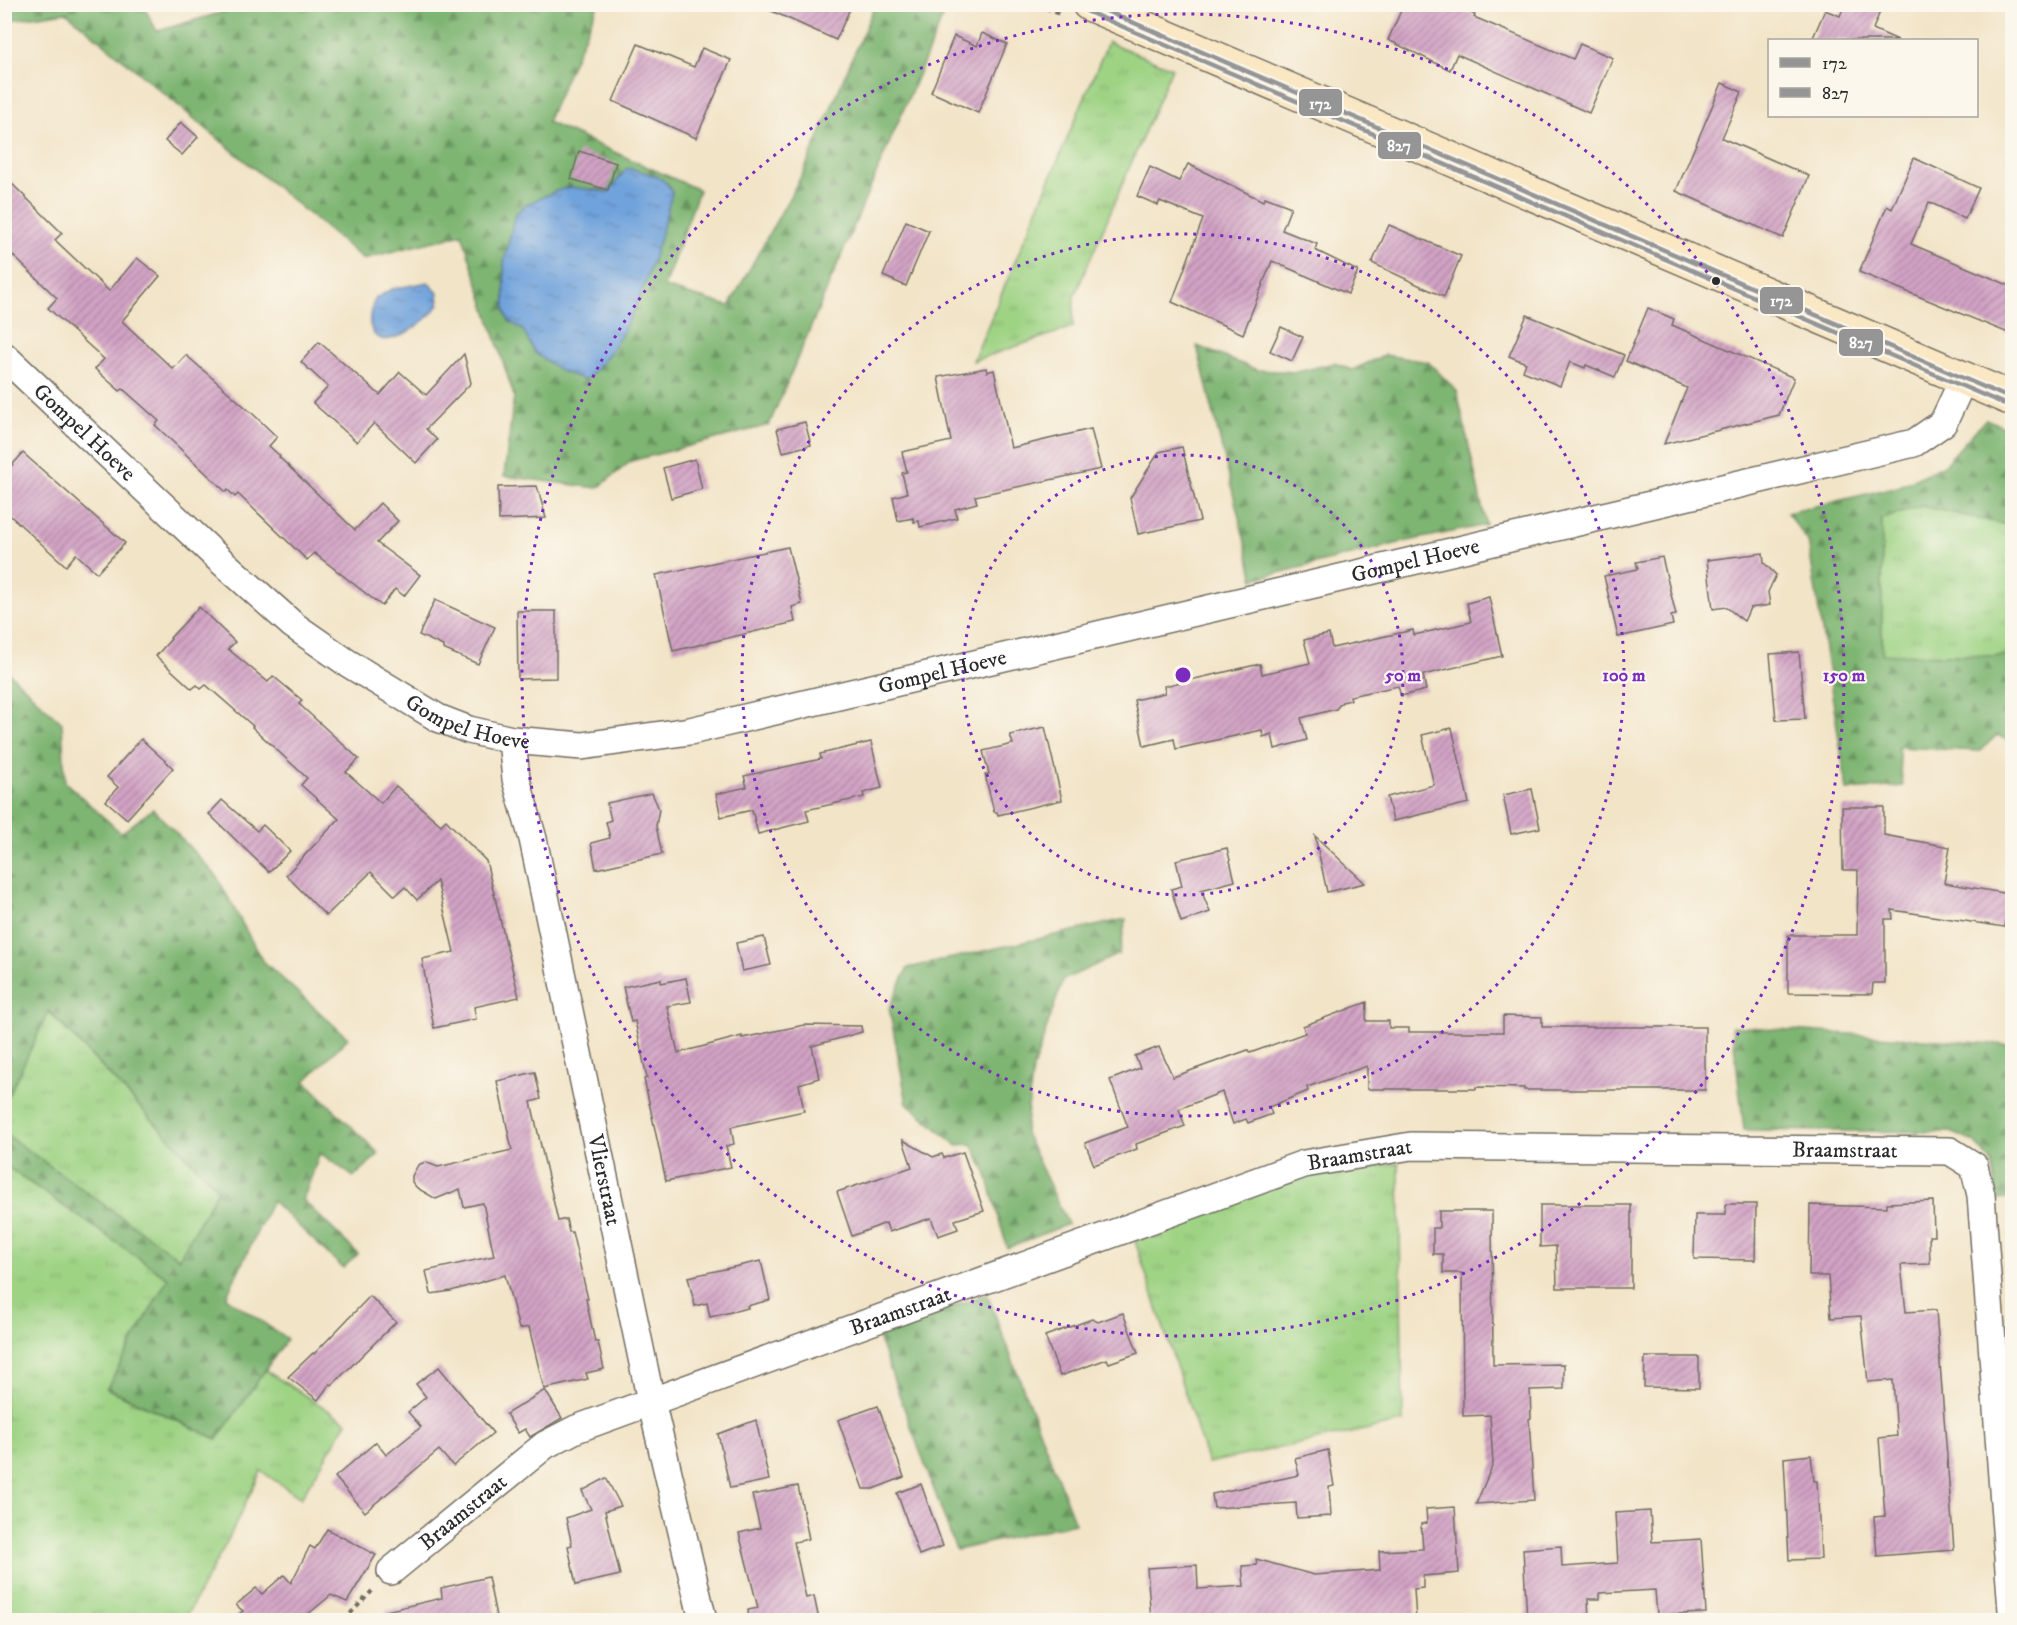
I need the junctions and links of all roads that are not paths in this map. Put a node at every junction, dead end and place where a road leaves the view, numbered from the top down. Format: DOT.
graph roads {
  1 [pos="1089,4"];
  2 [pos="4,356"];
  3 [pos="1964,378"];
  4 [pos="2013,399"];
  5 [pos="512,740"];
  6 [pos="651,1401"];
  7 [pos="391,1571"];
  8 [pos="2013,1610"];
  9 [pos="703,1620"];
  1 -- 3 [label="street"];
  2 -- 5 [label="street, Gompel Hoeve"];
  3 -- 4 [label="street"];
  3 -- 5 [label="street, Gompel Hoeve"];
  5 -- 6 [label="street, Vlierstraat"];
  6 -- 7 [label="street, Braamstraat"];
  6 -- 8 [label="street, Braamstraat"];
  6 -- 9 [label="street, Vlierstraat"];
}
